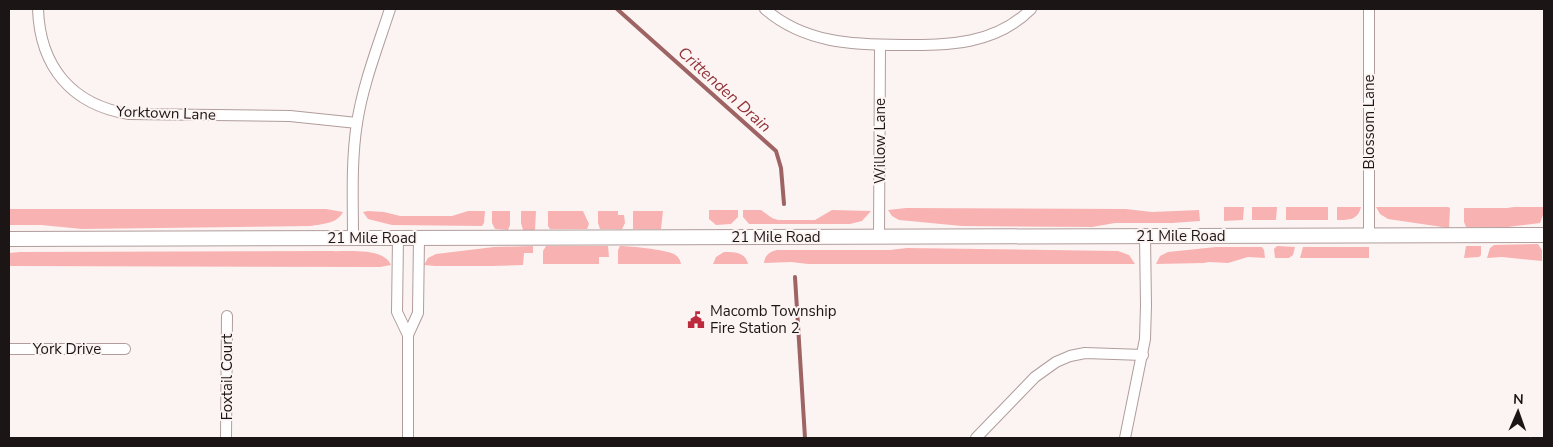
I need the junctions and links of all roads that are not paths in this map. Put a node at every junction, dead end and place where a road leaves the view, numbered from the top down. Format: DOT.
graph roads {
  1 [pos="38,9"];
  2 [pos="390,9"];
  3 [pos="765,9"];
  4 [pos="1031,9"];
  5 [pos="1369,9"];
  6 [pos="880,45"];
  7 [pos="357,123"];
  8 [pos="1369,235"];
  9 [pos="1544,235"];
  10 [pos="1145,236"];
  11 [pos="879,237"];
  12 [pos="353,238"];
  13 [pos="398,238"];
  14 [pos="419,238"];
  15 [pos="9,239"];
  16 [pos="227,316"];
  17 [pos="408,335"];
  18 [pos="125,349"];
  19 [pos="9,350"];
  20 [pos="1143,355"];
  21 [pos="226,438"];
  22 [pos="408,438"];
  23 [pos="976,438"];
  24 [pos="1125,438"];
  1 -- 7 [label="street, Yorktown Lane"];
  2 -- 7 [label="street"];
  3 -- 6 [label="street"];
  4 -- 6 [label="street"];
  5 -- 8 [label="street, Blossom Lane"];
  6 -- 11 [label="street, Willow Lane"];
  7 -- 12 [label="street"];
  8 -- 9 [label="street, 21 Mile Road"];
  8 -- 10 [label="street, 21 Mile Road"];
  10 -- 11 [label="street, 21 Mile Road"];
  10 -- 20 [label="street"];
  11 -- 14 [label="street, 21 Mile Road"];
  12 -- 13 [label="street, 21 Mile Road"];
  12 -- 15 [label="street, 21 Mile Road"];
  13 -- 14 [label="street, 21 Mile Road"];
  13 -- 17 [label="street"];
  14 -- 17 [label="street"];
  16 -- 21 [label="street, Foxtail Court"];
  17 -- 22 [label="street"];
  18 -- 19 [label="street, York Drive"];
  20 -- 23 [label="street"];
  20 -- 24 [label="street"];
}
